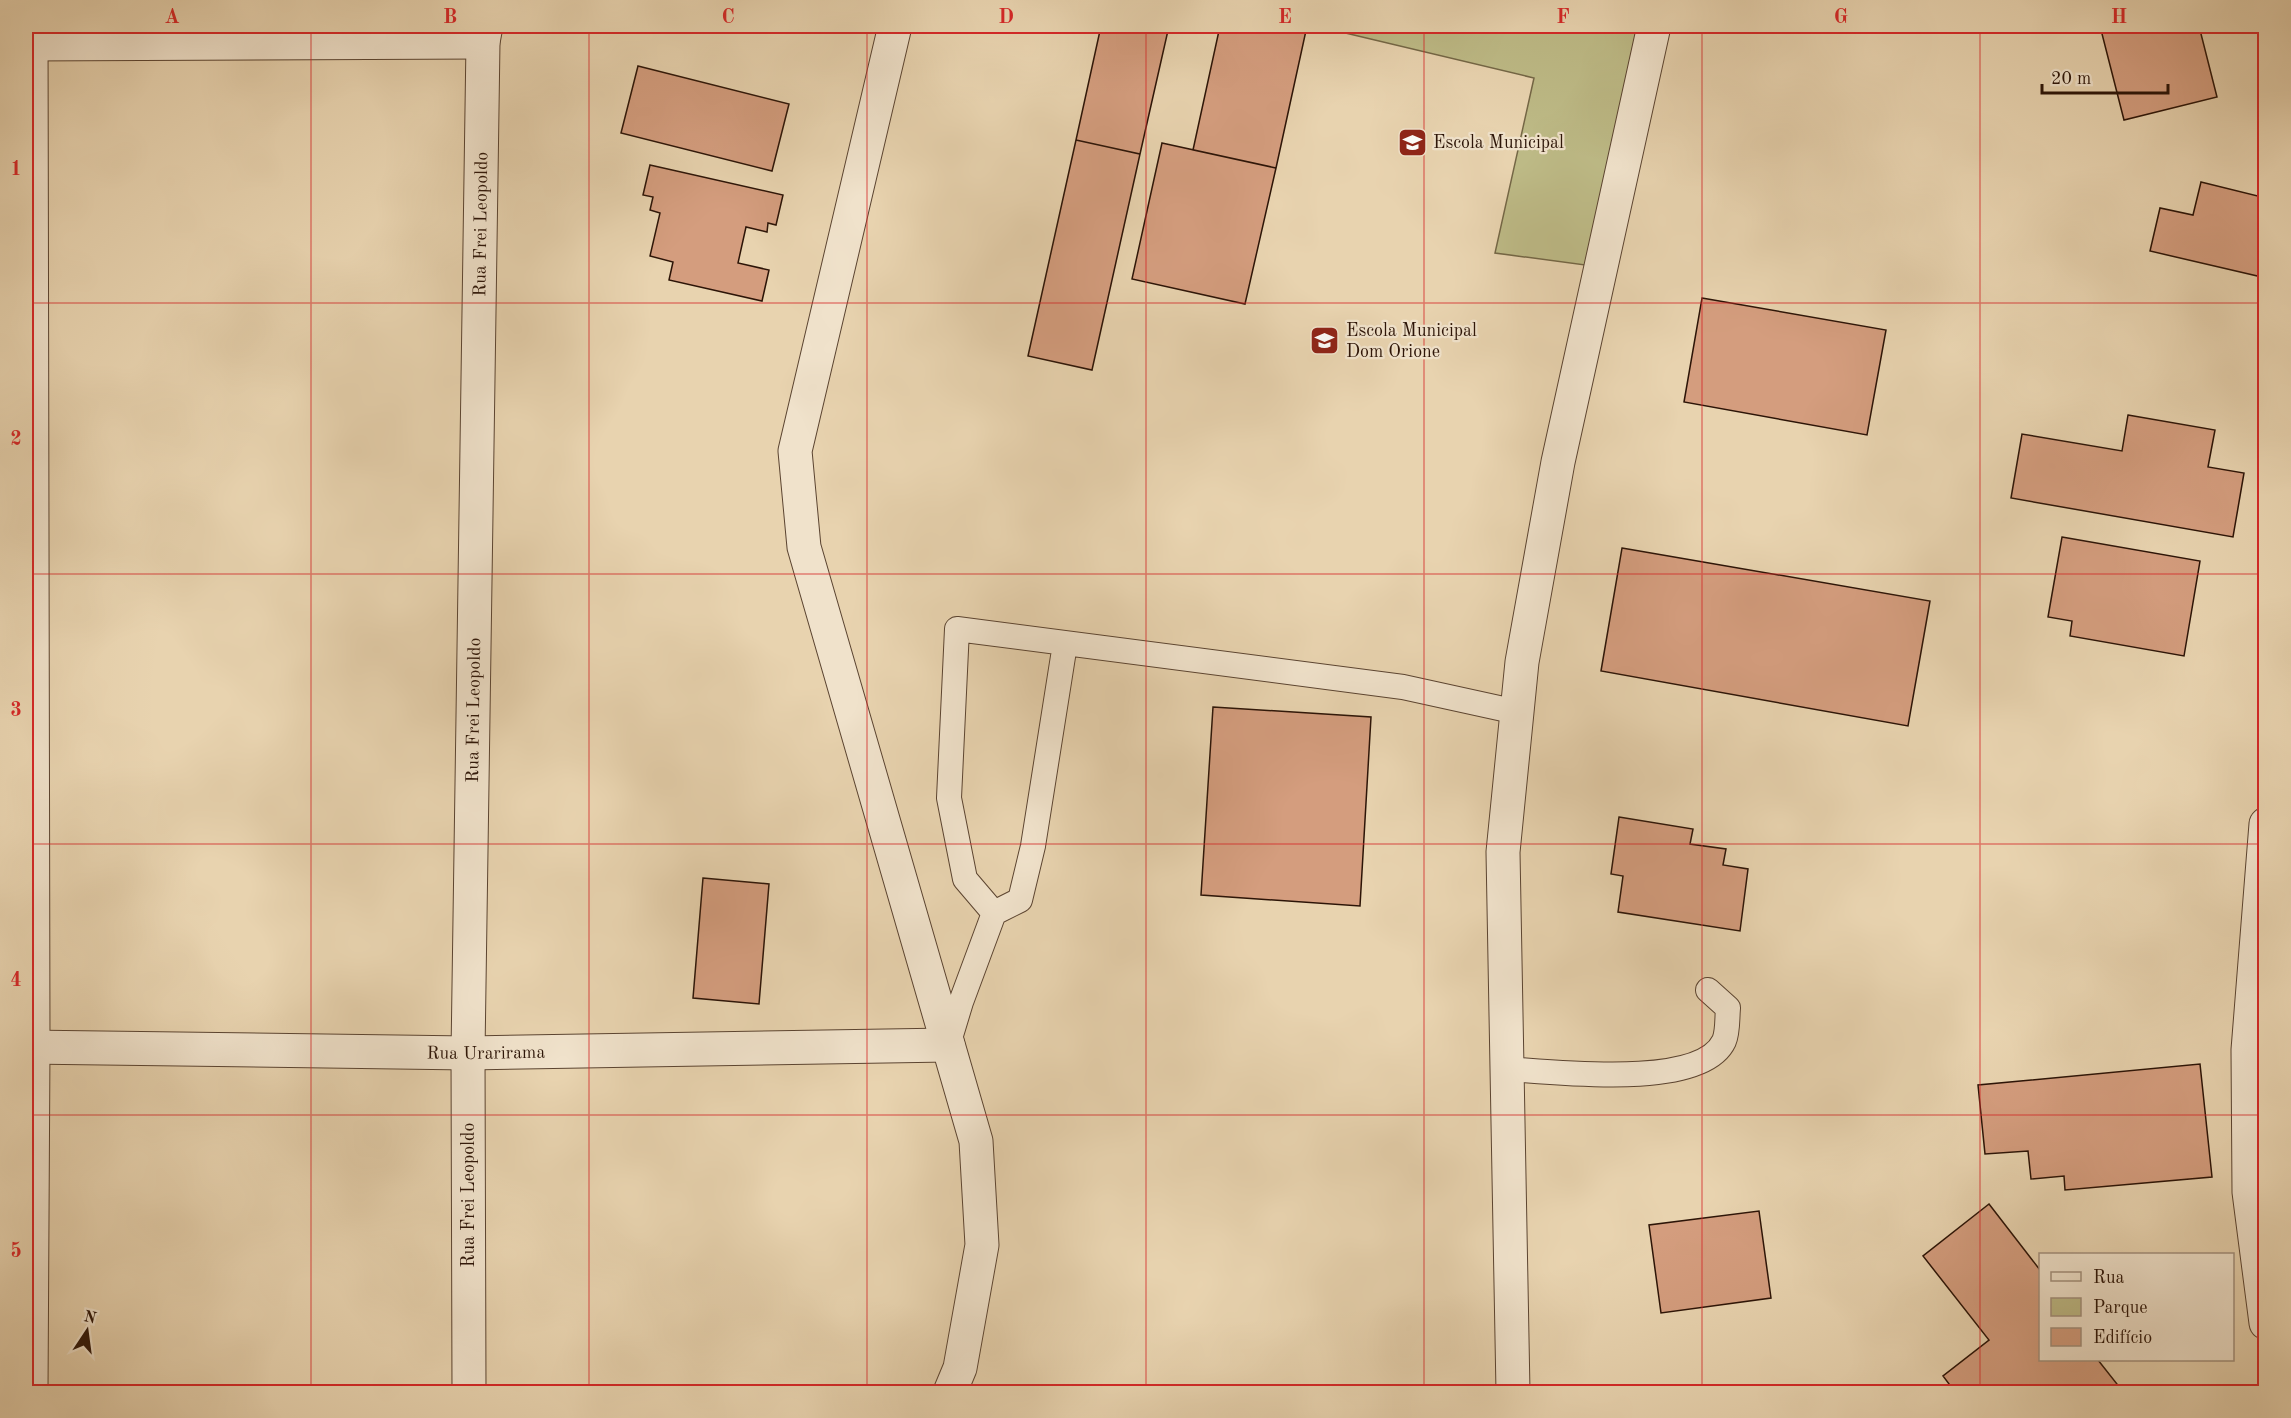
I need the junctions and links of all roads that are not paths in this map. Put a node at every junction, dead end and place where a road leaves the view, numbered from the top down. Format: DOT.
graph roads {
  1 [pos="895,26"];
  2 [pos="1654,26"];
  3 [pos="485,34"];
  4 [pos="29,38"];
  5 [pos="1065,644"];
  6 [pos="1517,712"];
  7 [pos="2265,824"];
  8 [pos="994,914"];
  9 [pos="1708,990"];
  10 [pos="948,1045"];
  11 [pos="29,1047"];
  12 [pos="468,1053"];
  13 [pos="1508,1069"];
  14 [pos="2265,1323"];
  15 [pos="31,1392"];
  16 [pos="469,1392"];
  17 [pos="950,1392"];
  18 [pos="1513,1392"];
  1 -- 10 [label="street"];
  2 -- 6 [label="street"];
  3 -- 4 [label="street"];
  3 -- 12 [label="street, Rua Frei Leopoldo"];
  4 -- 11 [label="street"];
  5 -- 6 [label="lane"];
  5 -- 8 [label="lane"];
  5 -- 8 [label="lane"];
  6 -- 13 [label="street"];
  7 -- 14 [label="street"];
  8 -- 10 [label="lane"];
  9 -- 13 [label="lane"];
  10 -- 12 [label="street, Rua Urarirama"];
  10 -- 17 [label="street"];
  11 -- 12 [label="street, Rua Urarirama"];
  11 -- 15 [label="street"];
  12 -- 16 [label="street, Rua Frei Leopoldo"];
  13 -- 18 [label="street"];
}
